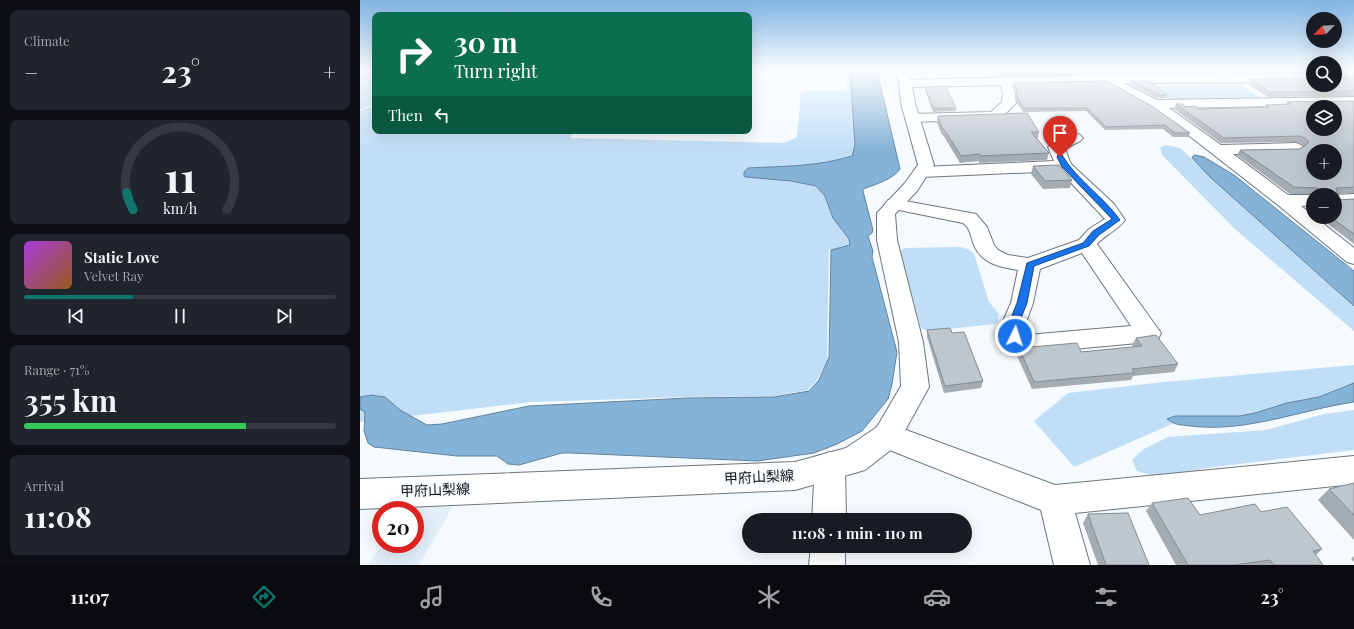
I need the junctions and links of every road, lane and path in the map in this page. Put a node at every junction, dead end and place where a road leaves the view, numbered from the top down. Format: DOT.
graph roads {
  1 [pos="907,97"];
  2 [pos="1009,97"];
  3 [pos="1143,97"];
  4 [pos="1354,101"];
  5 [pos="1155,104"];
  6 [pos="912,118"];
  7 [pos="1075,138"];
  8 [pos="1296,148"];
  9 [pos="1217,150"];
  10 [pos="1064,166"];
  11 [pos="922,172"];
  12 [pos="1354,199"];
  13 [pos="1306,200"];
  14 [pos="1342,200"];
  15 [pos="1284,201"];
  16 [pos="894,204"];
  17 [pos="1086,244"];
  18 [pos="1354,258"];
  19 [pos="1030,265"];
  20 [pos="887,436"];
  21 [pos="830,466"];
  22 [pos="1354,470"];
  23 [pos="360,494"];
  24 [pos="1055,500"];
  25 [pos="829,513"];
  26 [pos="828,553"];
  27 [pos="828,565"];
  28 [pos="1072,565"];
  1 -- 6 [label="main road"];
  2 -- 6 [label="main road"];
  3 -- 5 [label="main road"];
  4 -- 5 [label="main road"];
  5 -- 9 [label="main road"];
  6 -- 11 [label="main road"];
  7 -- 10 [label="main road"];
  8 -- 9 [label="main road"];
  9 -- 15 [label="main road"];
  10 -- 11 [label="main road"];
  10 -- 17 [label="main road"];
  11 -- 16 [label="main road, 甲府山梨線"];
  12 -- 14 [label="main road"];
  13 -- 15 [label="main road"];
  15 -- 18 [label="main road"];
  16 -- 19 [label="main road"];
  16 -- 20 [label="main road, 甲府山梨線"];
  17 -- 19 [label="main road"];
  17 -- 19 [label="main road"];
  20 -- 21 [label="main road, 甲府山梨線"];
  20 -- 24 [label="main road"];
  21 -- 23 [label="main road, 甲府山梨線"];
  21 -- 25 [label="main road"];
  22 -- 24 [label="main road"];
  24 -- 28 [label="main road"];
  26 -- 27 [label="main road"];
}
